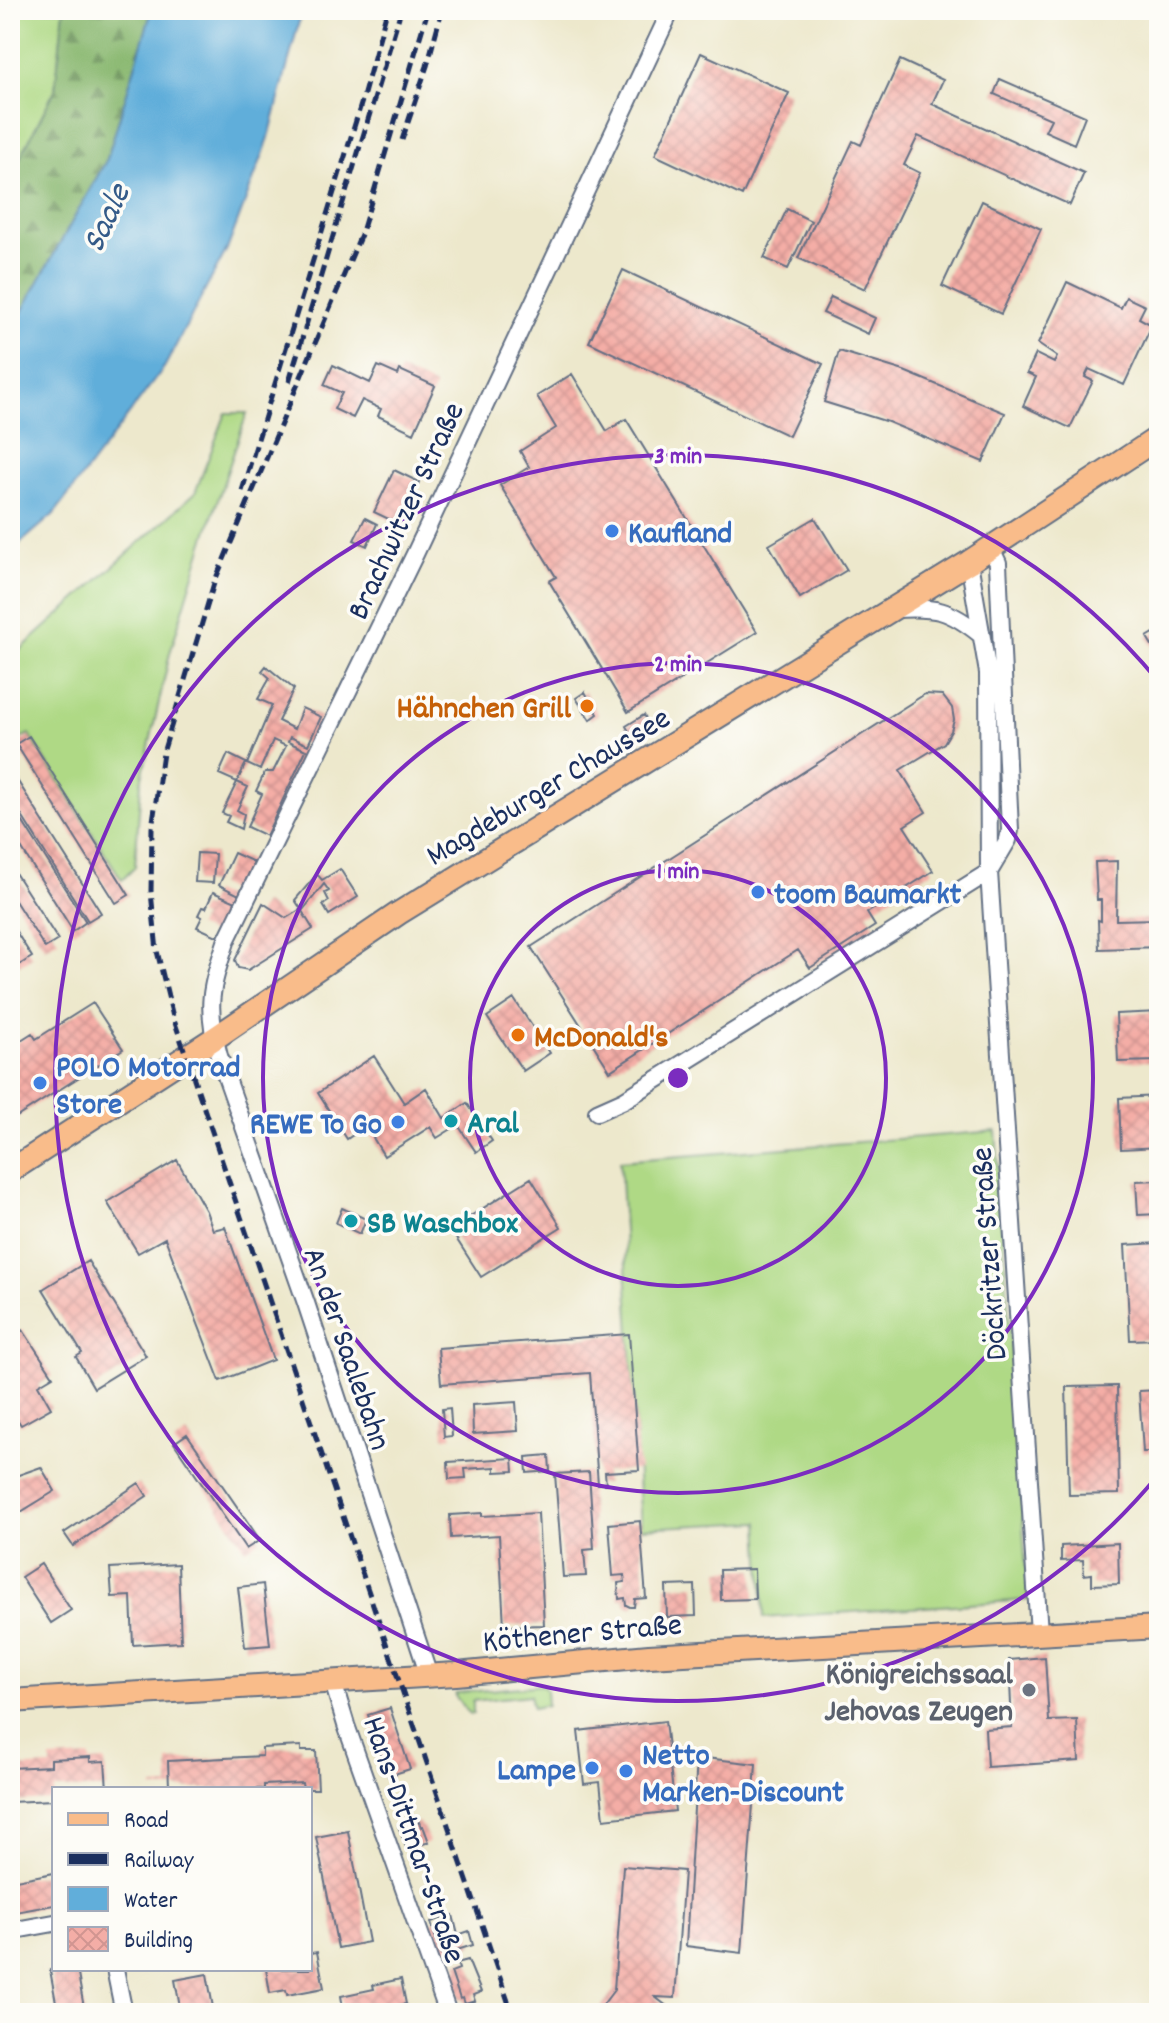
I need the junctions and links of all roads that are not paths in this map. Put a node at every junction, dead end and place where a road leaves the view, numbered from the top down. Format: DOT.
graph roads {
  1 [pos="671,10"];
  2 [pos="1159,437"];
  3 [pos="991,548"];
  4 [pos="969,562"];
  5 [pos="894,609"];
  6 [pos="981,635"];
  7 [pos="989,872"];
  8 [pos="215,1038"];
  9 [pos="597,1112"];
  10 [pos="10,1171"];
  11 [pos="1159,1627"];
  12 [pos="1039,1633"];
  13 [pos="429,1676"];
  14 [pos="333,1682"];
  15 [pos="10,1701"];
  16 [pos="52,1923"];
  17 [pos="10,1931"];
  18 [pos="115,1971"];
  19 [pos="124,2013"];
  20 [pos="448,2013"];
  1 -- 8 [label="street, Brachwitzer Straße"];
  2 -- 3 [label="main road, Magdeburger Chaussee"];
  3 -- 4 [label="main road, Magdeburger Chaussee"];
  3 -- 7 [label="street"];
  4 -- 5 [label="main road, Magdeburger Chaussee"];
  4 -- 6 [label="street, Döckritzer Straße"];
  5 -- 6 [label="street"];
  5 -- 8 [label="main road, Magdeburger Chaussee"];
  6 -- 7 [label="street, Döckritzer Straße"];
  7 -- 9 [label="street"];
  7 -- 12 [label="street, Döckritzer Straße"];
  8 -- 10 [label="main road, Magdeburger Chaussee"];
  8 -- 13 [label="street, An der Saalebahn"];
  11 -- 12 [label="main road, Köthener Straße"];
  12 -- 13 [label="main road, Köthener Straße"];
  13 -- 14 [label="main road, Köthener Straße"];
  14 -- 15 [label="main road, Köthener Straße"];
  14 -- 20 [label="street, Hans-Dittmar-Straße"];
  16 -- 17 [label="street"];
  18 -- 19 [label="street"];
}
